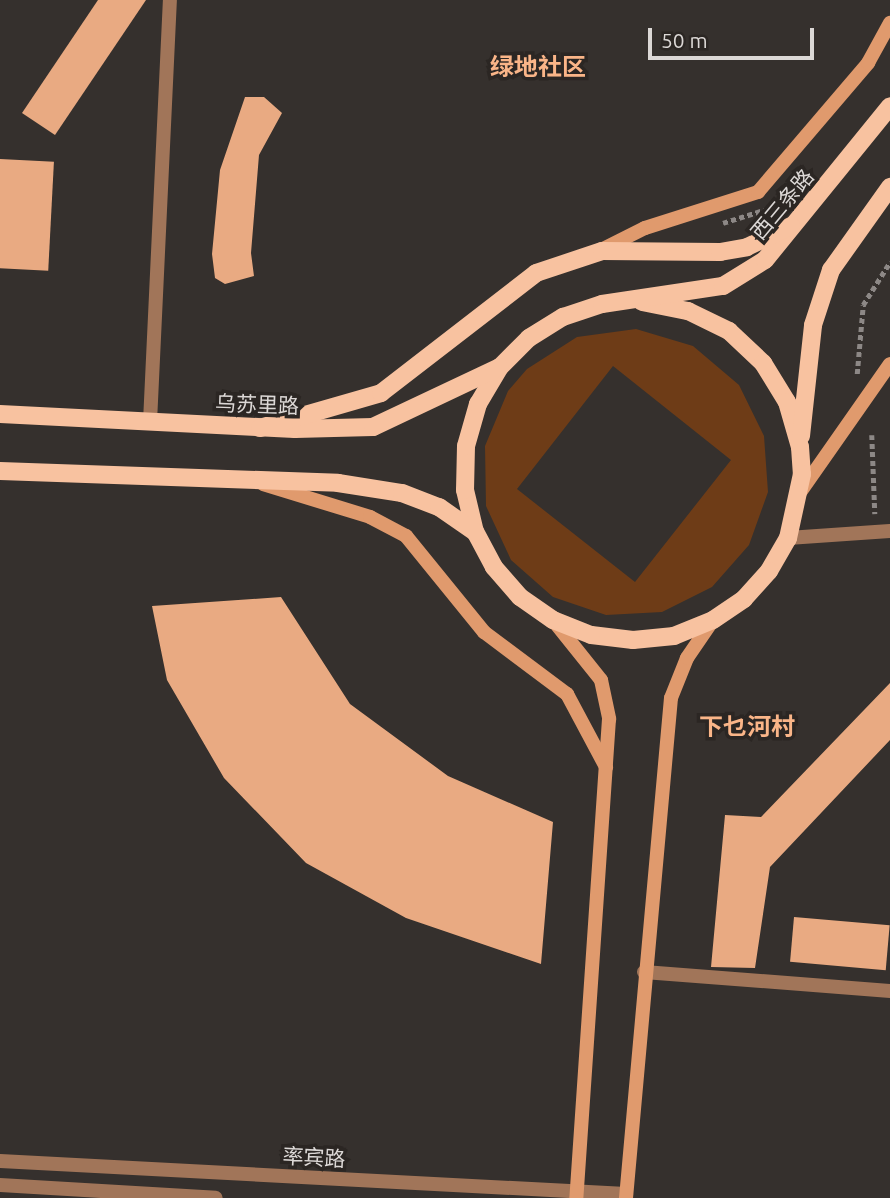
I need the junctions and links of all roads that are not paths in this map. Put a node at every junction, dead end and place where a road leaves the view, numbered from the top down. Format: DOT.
graph roads {
  1 [pos="170,0"];
  2 [pos="890,23"];
  3 [pos="890,106"];
  4 [pos="890,187"];
  5 [pos="797,223"];
  6 [pos="591,255"];
  7 [pos="642,302"];
  8 [pos="890,364"];
  9 [pos="500,367"];
  10 [pos="0,414"];
  11 [pos="150,422"];
  12 [pos="260,428"];
  13 [pos="800,447"];
  14 [pos="0,471"];
  15 [pos="252,481"];
  16 [pos="800,493"];
  17 [pos="890,531"];
  18 [pos="475,532"];
  19 [pos="788,538"];
  20 [pos="553,620"];
  21 [pos="713,620"];
  22 [pos="607,770"];
  23 [pos="644,972"];
  24 [pos="890,991"];
  25 [pos="0,1161"];
  26 [pos="0,1185"];
  27 [pos="577,1195"];
  28 [pos="626,1196"];
  29 [pos="216,1198"];
  1 -- 11 [label="street"];
  2 -- 6 [label="main road"];
  3 -- 5 [label="main road, 西三条路"];
  4 -- 13 [label="main road"];
  5 -- 6 [label="main road"];
  5 -- 7 [label="main road, 西三条路"];
  6 -- 12 [label="main road"];
  7 -- 9 [label="main road"];
  7 -- 13 [label="main road"];
  8 -- 16 [label="main road"];
  9 -- 12 [label="main road, 乌苏里路"];
  9 -- 18 [label="main road"];
  10 -- 11 [label="main road, 乌苏里路"];
  11 -- 12 [label="main road, 乌苏里路"];
  13 -- 16 [label="main road"];
  14 -- 15 [label="main road"];
  15 -- 18 [label="main road"];
  15 -- 22 [label="main road"];
  16 -- 19 [label="main road"];
  17 -- 19 [label="street"];
  18 -- 20 [label="main road"];
  19 -- 21 [label="main road"];
  20 -- 21 [label="main road"];
  20 -- 22 [label="main road"];
  21 -- 23 [label="main road"];
  22 -- 27 [label="main road"];
  23 -- 24 [label="street"];
  23 -- 28 [label="main road"];
  25 -- 27 [label="street, 率宾路"];
  26 -- 29 [label="street"];
  27 -- 28 [label="street, 率宾路"];
}
